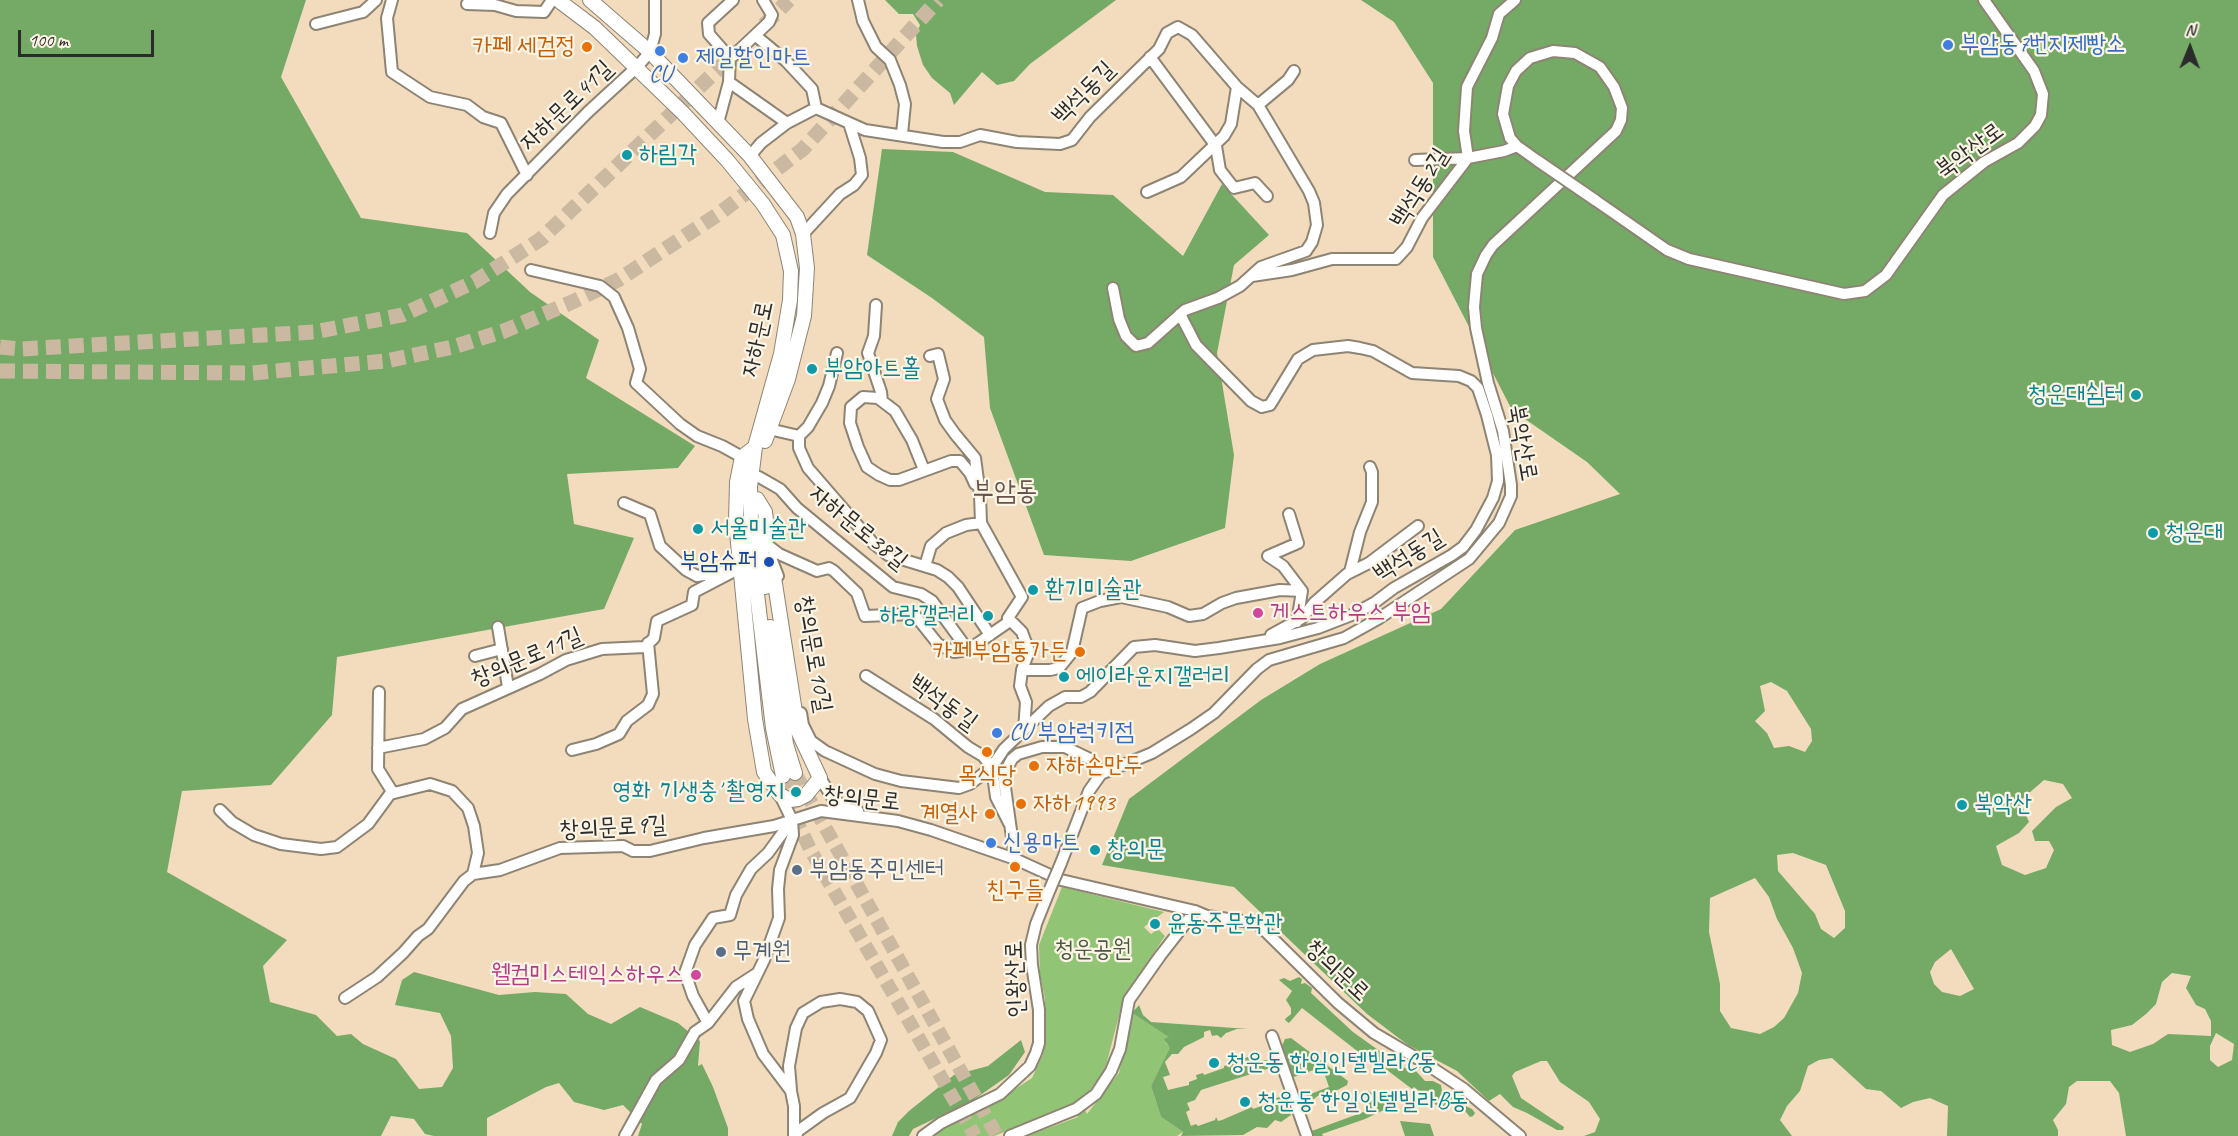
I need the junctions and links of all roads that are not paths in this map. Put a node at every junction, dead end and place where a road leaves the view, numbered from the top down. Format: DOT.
graph roads {
  1 [pos="376,0"];
  2 [pos="392,0"];
  3 [pos="552,0"];
  4 [pos="558,0"];
  5 [pos="590,0"];
  6 [pos="655,0"];
  7 [pos="734,0"];
  8 [pos="763,0"];
  9 [pos="858,0"];
  10 [pos="1515,0"];
  11 [pos="1984,0"];
  12 [pos="467,4"];
  13 [pos="316,24"];
  14 [pos="756,36"];
  15 [pos="650,52"];
  16 [pos="730,54"];
  17 [pos="1150,57"];
  18 [pos="637,67"];
  19 [pos="1294,71"];
  20 [pos="729,82"];
  21 [pos="1237,87"];
  22 [pos="1258,105"];
  23 [pos="816,108"];
  24 [pos="718,123"];
  25 [pos="787,123"];
  26 [pos="849,123"];
  27 [pos="902,134"];
  28 [pos="1216,146"];
  29 [pos="1516,146"];
  30 [pos="750,156"];
  31 [pos="1468,158"];
  32 [pos="1415,160"];
  33 [pos="527,175"];
  34 [pos="1148,192"];
  35 [pos="1268,196"];
  36 [pos="490,233"];
  37 [pos="803,234"];
  38 [pos="531,270"];
  39 [pos="1249,276"];
  40 [pos="1113,288"];
  41 [pos="876,305"];
  42 [pos="1180,314"];
  43 [pos="837,353"];
  44 [pos="930,356"];
  45 [pos="882,401"];
  46 [pos="769,429"];
  47 [pos="799,435"];
  48 [pos="755,447"];
  49 [pos="742,457"];
  50 [pos="1370,467"];
  51 [pos="924,470"];
  52 [pos="759,477"];
  53 [pos="980,495"];
  54 [pos="758,499"];
  55 [pos="624,503"];
  56 [pos="1289,514"];
  57 [pos="981,523"];
  58 [pos="1418,526"];
  59 [pos="771,552"];
  60 [pos="925,566"];
  61 [pos="737,569"];
  62 [pos="1350,572"];
  63 [pos="1302,591"];
  64 [pos="1010,621"];
  65 [pos="1297,622"];
  66 [pos="498,627"];
  67 [pos="990,635"];
  68 [pos="1263,640"];
  69 [pos="648,643"];
  70 [pos="502,649"];
  71 [pos="968,650"];
  72 [pos="475,656"];
  73 [pos="1022,670"];
  74 [pos="866,676"];
  75 [pos="507,687"];
  76 [pos="379,692"];
  77 [pos="1024,730"];
  78 [pos="378,748"];
  79 [pos="572,750"];
  80 [pos="992,767"];
  81 [pos="1101,774"];
  82 [pos="820,778"];
  83 [pos="393,794"];
  84 [pos="780,795"];
  85 [pos="220,810"];
  86 [pos="865,817"];
  87 [pos="792,820"];
  88 [pos="1009,823"];
  89 [pos="1015,859"];
  90 [pos="473,874"];
  91 [pos="1196,911"];
  92 [pos="757,974"];
  93 [pos="345,998"];
  94 [pos="708,1023"];
  95 [pos="1272,1036"];
  96 [pos="790,1091"];
  97 [pos="625,1136"];
  98 [pos="795,1136"];
  99 [pos="923,1136"];
  100 [pos="1010,1136"];
  101 [pos="1307,1136"];
  102 [pos="1520,1136"];
  1 -- 13 [label="street"];
  2 -- 33 [label="street, 자하문로41길"];
  3 -- 12 [label="street"];
  4 -- 18 [label="main road, 자하문로"];
  5 -- 15 [label="main road, 자하문로"];
  6 -- 15 [label="street"];
  7 -- 16 [label="street"];
  8 -- 14 [label="street"];
  9 -- 27 [label="street"];
  10 -- 31 [label="street, 백석동2길"];
  11 -- 29 [label="street, 북악산로, bridge"];
  14 -- 16 [label="street"];
  14 -- 23 [label="street"];
  15 -- 18 [label="street, 자하문로41길"];
  15 -- 24 [label="main road, 자하문로"];
  16 -- 20 [label="street"];
  17 -- 21 [label="street, 백석동길"];
  17 -- 27 [label="street, 백석동길"];
  17 -- 28 [label="street, 백석동길"];
  18 -- 33 [label="street, 자하문로41길"];
  18 -- 48 [label="main road, 자하문로"];
  19 -- 22 [label="street"];
  20 -- 24 [label="street"];
  20 -- 25 [label="street"];
  21 -- 22 [label="street, 백석동길"];
  21 -- 28 [label="street"];
  22 -- 39 [label="street, 백석동길"];
  23 -- 25 [label="street"];
  23 -- 26 [label="street, 백석동길"];
  24 -- 30 [label="main road, 자하문로"];
  25 -- 30 [label="street"];
  26 -- 27 [label="street, 백석동길"];
  26 -- 37 [label="street"];
  28 -- 34 [label="street"];
  28 -- 35 [label="street, 백석동길"];
  29 -- 31 [label="street"];
  29 -- 81 [label="street, 북악산로"];
  30 -- 37 [label="main road, 자하문로"];
  31 -- 32 [label="street"];
  31 -- 39 [label="street, 백석동2길"];
  33 -- 36 [label="street, 자하문로41길"];
  37 -- 46 [label="main road, 자하문로"];
  38 -- 49 [label="street"];
  39 -- 42 [label="street, 백석동길"];
  40 -- 42 [label="street, 백석동길"];
  41 -- 45 [label="street"];
  42 -- 68 [label="street, 백석동길"];
  43 -- 47 [label="street"];
  44 -- 53 [label="street"];
  45 -- 51 [label="street"];
  45 -- 51 [label="street"];
  46 -- 47 [label="street"];
  46 -- 52 [label="main road, 자하문로"];
  47 -- 60 [label="street"];
  48 -- 49 [label="main road"];
  48 -- 54 [label="main road, 자하문로"];
  49 -- 61 [label="main road"];
  50 -- 62 [label="street"];
  51 -- 53 [label="street"];
  52 -- 54 [label="main road, 자하문로"];
  52 -- 71 [label="street, 자하문로38길"];
  53 -- 57 [label="street"];
  54 -- 59 [label="main road"];
  55 -- 61 [label="street"];
  56 -- 63 [label="street"];
  57 -- 60 [label="street"];
  57 -- 64 [label="street"];
  58 -- 62 [label="street"];
  59 -- 71 [label="street"];
  59 -- 80 [label="street, 창의문로10길"];
  59 -- 82 [label="main road"];
  60 -- 67 [label="street"];
  61 -- 69 [label="street"];
  61 -- 84 [label="main road"];
  62 -- 65 [label="street"];
  63 -- 65 [label="street"];
  63 -- 73 [label="street"];
  64 -- 67 [label="street"];
  64 -- 73 [label="street"];
  65 -- 68 [label="street"];
  66 -- 70 [label="street"];
  67 -- 71 [label="street"];
  68 -- 77 [label="street, 백석동길"];
  69 -- 75 [label="street, 창의문로11길"];
  69 -- 79 [label="street"];
  70 -- 72 [label="street"];
  70 -- 75 [label="street"];
  73 -- 77 [label="street"];
  74 -- 80 [label="street, 백석동길"];
  75 -- 78 [label="street, 창의문로11길"];
  76 -- 78 [label="street"];
  77 -- 80 [label="street, 백석동길"];
  78 -- 83 [label="street"];
  80 -- 88 [label="street"];
  81 -- 88 [label="street"];
  81 -- 99 [label="street, 인왕산로, bridge"];
  82 -- 84 [label="main road"];
  82 -- 86 [label="street"];
  83 -- 85 [label="street"];
  83 -- 90 [label="street"];
  84 -- 87 [label="street"];
  86 -- 87 [label="street, 창의문로"];
  86 -- 89 [label="street, 창의문로"];
  87 -- 90 [label="street, 창의문로9길"];
  87 -- 92 [label="street"];
  87 -- 94 [label="street"];
  88 -- 89 [label="street"];
  89 -- 91 [label="street, 창의문로"];
  90 -- 93 [label="street"];
  91 -- 100 [label="street"];
  91 -- 102 [label="street, 창의문로"];
  92 -- 94 [label="street"];
  92 -- 96 [label="street"];
  94 -- 97 [label="street"];
  95 -- 101 [label="street"];
  96 -- 98 [label="street"];
  96 -- 98 [label="street"];
}
